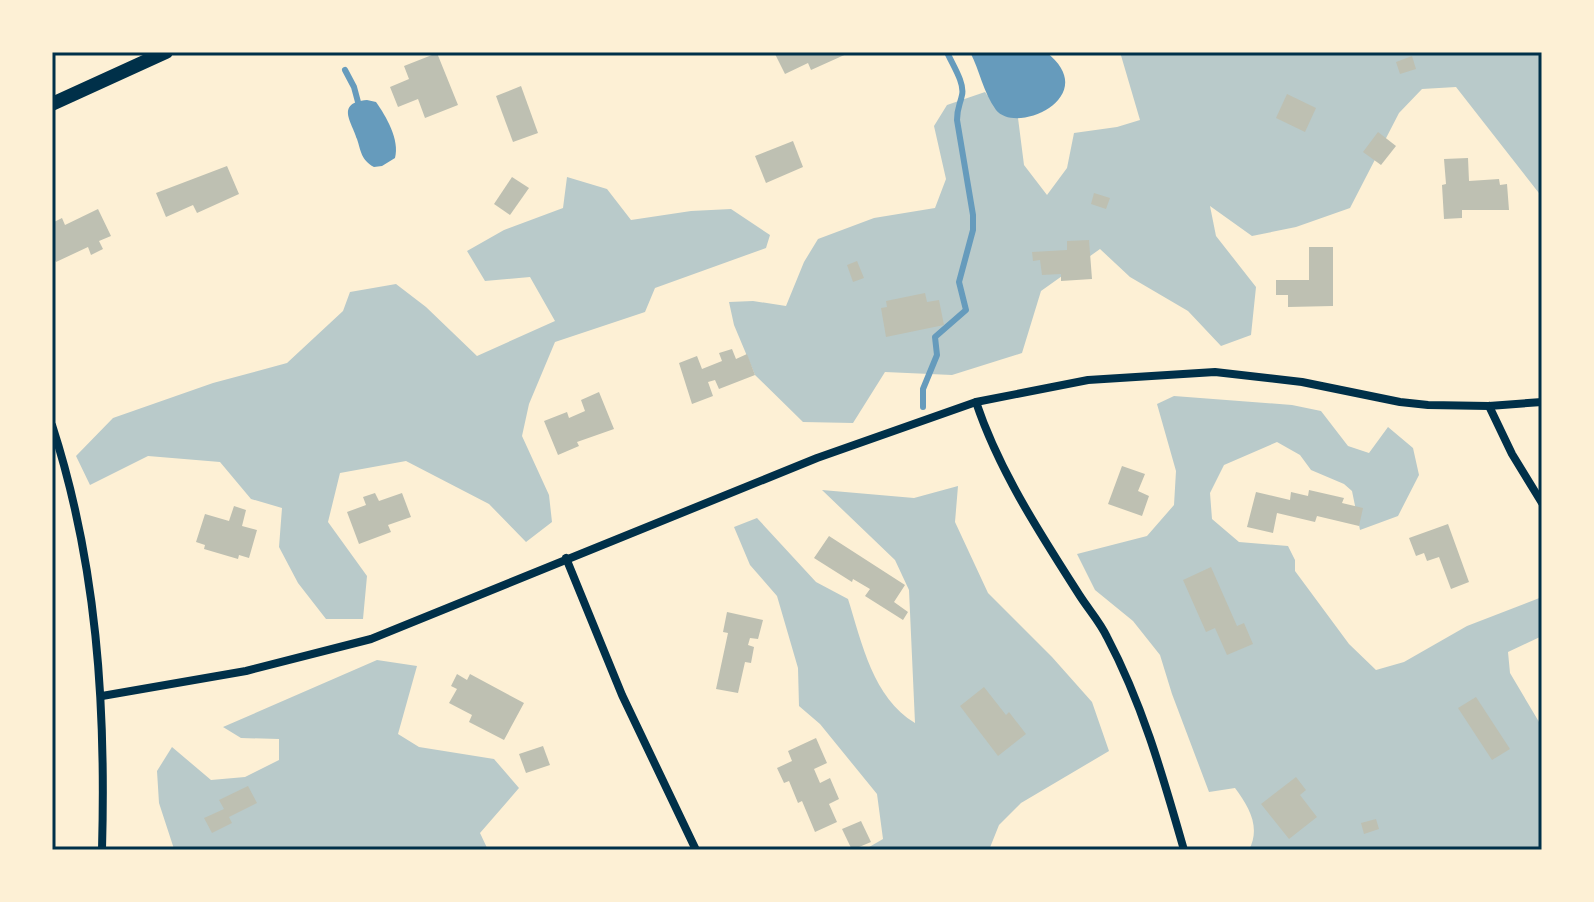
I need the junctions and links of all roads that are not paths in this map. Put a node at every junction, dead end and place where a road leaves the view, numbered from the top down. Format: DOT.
graph roads {
  1 [pos="166,52"];
  2 [pos="52,104"];
  3 [pos="976,402"];
  4 [pos="1542,402"];
  5 [pos="1489,406"];
  6 [pos="52,425"];
  7 [pos="1542,503"];
  8 [pos="566,558"];
  9 [pos="102,696"];
  10 [pos="102,850"];
  11 [pos="696,850"];
  12 [pos="1184,850"];
  1 -- 2 [label="street"];
  3 -- 5 [label="street"];
  3 -- 8 [label="street"];
  3 -- 12 [label="street"];
  4 -- 5 [label="street"];
  5 -- 7 [label="street"];
  6 -- 9 [label="street"];
  8 -- 9 [label="street"];
  8 -- 11 [label="street"];
  9 -- 10 [label="street"];
}
